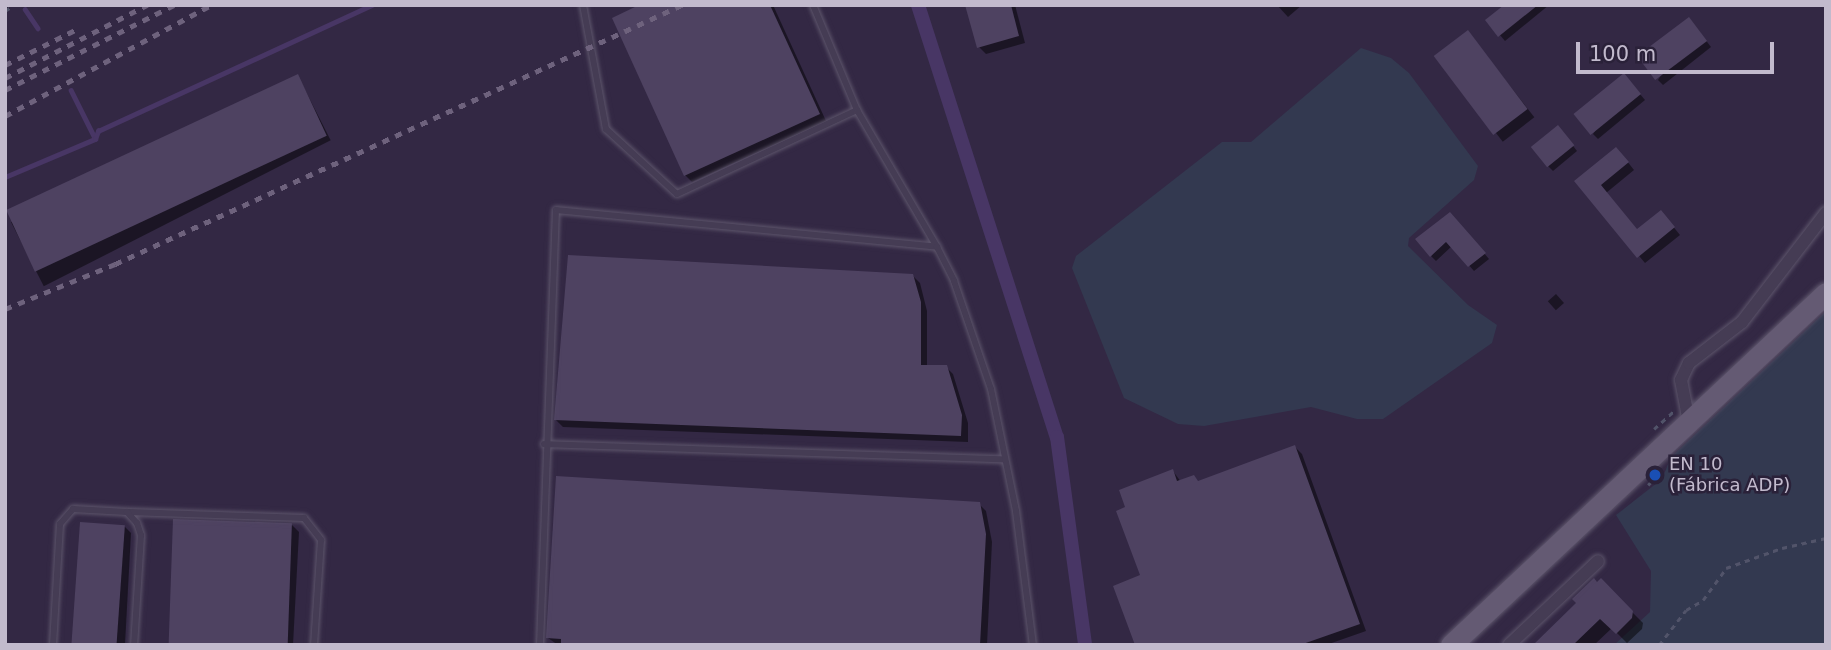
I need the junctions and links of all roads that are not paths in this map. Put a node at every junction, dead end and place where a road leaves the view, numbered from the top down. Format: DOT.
graph roads {
  1 [pos="583,5"];
  2 [pos="813,5"];
  3 [pos="857,110"];
  4 [pos="1826,213"];
  5 [pos="937,247"];
  6 [pos="1826,293"];
  7 [pos="1689,422"];
  8 [pos="544,444"];
  9 [pos="1005,459"];
  10 [pos="127,512"];
  11 [pos="1598,561"];
  12 [pos="53,645"];
  13 [pos="134,645"];
  14 [pos="314,645"];
  15 [pos="540,645"];
  16 [pos="1033,645"];
  17 [pos="1451,645"];
  18 [pos="1508,645"];
  1 -- 3 [label="lane"];
  2 -- 3 [label="lane"];
  3 -- 5 [label="lane"];
  4 -- 7 [label="street"];
  5 -- 8 [label="lane"];
  5 -- 9 [label="lane"];
  6 -- 7 [label="main road"];
  7 -- 17 [label="main road"];
  8 -- 9 [label="lane"];
  8 -- 15 [label="lane"];
  9 -- 16 [label="lane"];
  10 -- 12 [label="lane"];
  10 -- 13 [label="lane"];
  10 -- 14 [label="lane"];
  11 -- 18 [label="street"];
}
